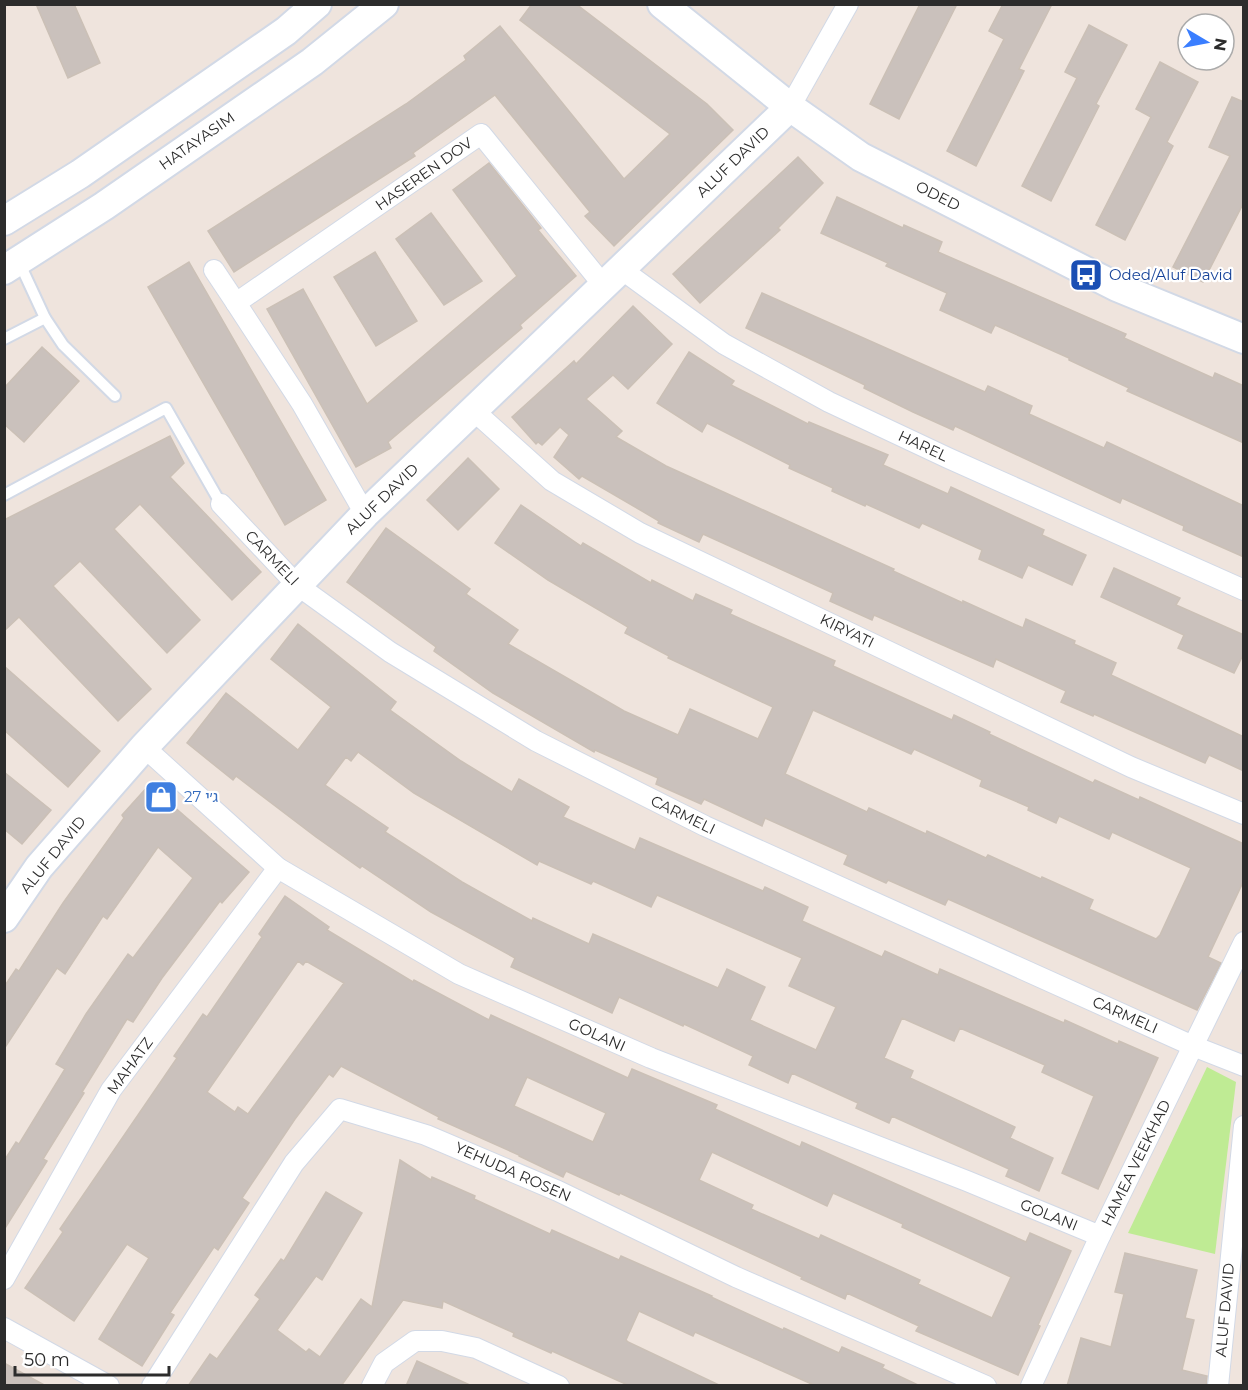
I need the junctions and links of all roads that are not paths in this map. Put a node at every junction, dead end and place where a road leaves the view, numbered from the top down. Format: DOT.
graph roads {
  1 [pos="317,4"];
  2 [pos="384,4"];
  3 [pos="662,4"];
  4 [pos="848,4"];
  5 [pos="790,107"];
  6 [pos="4,221"];
  7 [pos="11,266"];
  8 [pos="214,270"];
  9 [pos="613,277"];
  10 [pos="236,303"];
  11 [pos="45,318"];
  12 [pos="4,339"];
  13 [pos="1244,339"];
  14 [pos="115,396"];
  15 [pos="473,410"];
  16 [pos="4,495"];
  17 [pos="221,504"];
  18 [pos="365,514"];
  19 [pos="297,585"];
  20 [pos="1244,590"];
  21 [pos="144,747"];
  22 [pos="1244,814"];
  23 [pos="278,868"];
  24 [pos="4,918"];
  25 [pos="1244,942"];
  26 [pos="1193,1046"];
  27 [pos="1244,1066"];
  28 [pos="1244,1126"];
  29 [pos="1100,1236"];
  30 [pos="4,1279"];
  31 [pos="4,1328"];
  32 [pos="109,1386"];
  33 [pos="152,1386"];
  34 [pos="372,1386"];
  35 [pos="559,1386"];
  36 [pos="986,1386"];
  37 [pos="1031,1386"];
  38 [pos="1218,1386"];
  1 -- 6 [label="street"];
  2 -- 7 [label="street, HATAYASIM"];
  3 -- 5 [label="street, ODED"];
  4 -- 5 [label="street"];
  5 -- 9 [label="street, ALUF DAVID"];
  5 -- 13 [label="street, ODED"];
  7 -- 11 [label="lane"];
  8 -- 10 [label="street"];
  9 -- 10 [label="street, HASEREN DOV"];
  9 -- 15 [label="street, ALUF DAVID"];
  9 -- 20 [label="street, HAREL"];
  10 -- 18 [label="street"];
  11 -- 12 [label="lane"];
  11 -- 14 [label="lane"];
  15 -- 18 [label="street, ALUF DAVID"];
  15 -- 22 [label="street, KIRYATI"];
  16 -- 17 [label="lane"];
  17 -- 19 [label="street, CARMELI"];
  18 -- 19 [label="street, ALUF DAVID"];
  19 -- 21 [label="street, ALUF DAVID"];
  19 -- 26 [label="street, CARMELI"];
  21 -- 23 [label="street, GOLANI"];
  21 -- 24 [label="street, ALUF DAVID"];
  23 -- 29 [label="street, GOLANI"];
  23 -- 30 [label="street, MAHATZ"];
  25 -- 26 [label="street, HAMEA VEEKHAD"];
  26 -- 27 [label="street, CARMELI"];
  26 -- 29 [label="street, HAMEA VEEKHAD"];
  28 -- 38 [label="street, ALUF DAVID"];
  29 -- 37 [label="street, HAMEA VEEKHAD"];
  31 -- 32 [label="street"];
  33 -- 36 [label="street, YEHUDA ROSEN"];
  34 -- 35 [label="street"];
}
